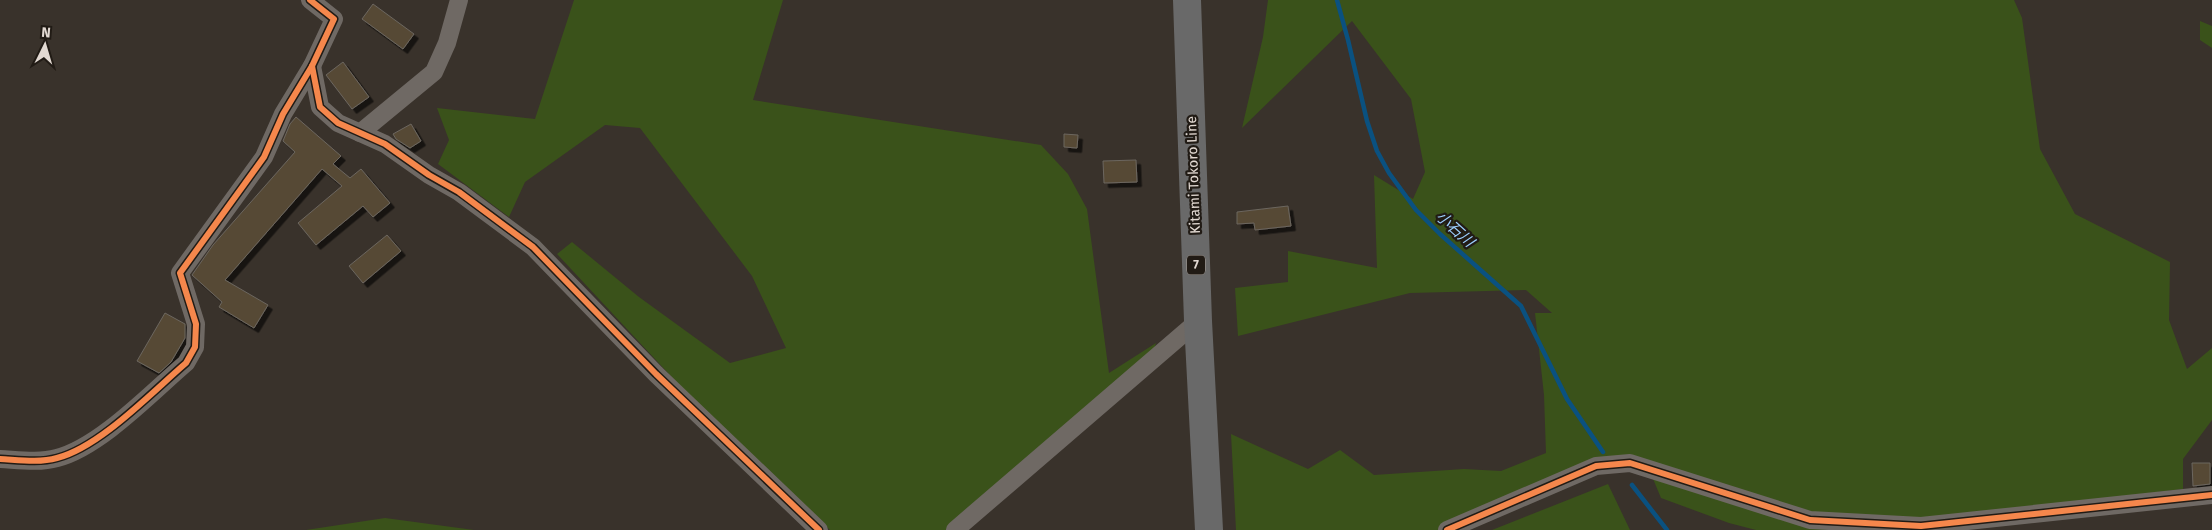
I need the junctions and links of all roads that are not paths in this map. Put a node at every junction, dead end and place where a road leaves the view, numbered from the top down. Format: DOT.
graph roads {
  1 [pos="310,0"];
  2 [pos="459,0"];
  3 [pos="1187,0"];
  4 [pos="312,66"];
  5 [pos="360,133"];
  6 [pos="1198,321"];
  7 [pos="0,460"];
  8 [pos="2212,495"];
  9 [pos="819,530"];
  10 [pos="955,530"];
  11 [pos="1210,530"];
  12 [pos="1447,530"];
  1 -- 4 [label="street"];
  2 -- 5 [label="street"];
  3 -- 6 [label="main road, Kitami Tokoro Line / 7"];
  4 -- 5 [label="street"];
  4 -- 7 [label="street"];
  5 -- 9 [label="street"];
  6 -- 10 [label="street"];
  6 -- 11 [label="main road, Kitami Tokoro Line / 7"];
  8 -- 12 [label="street"];
}
